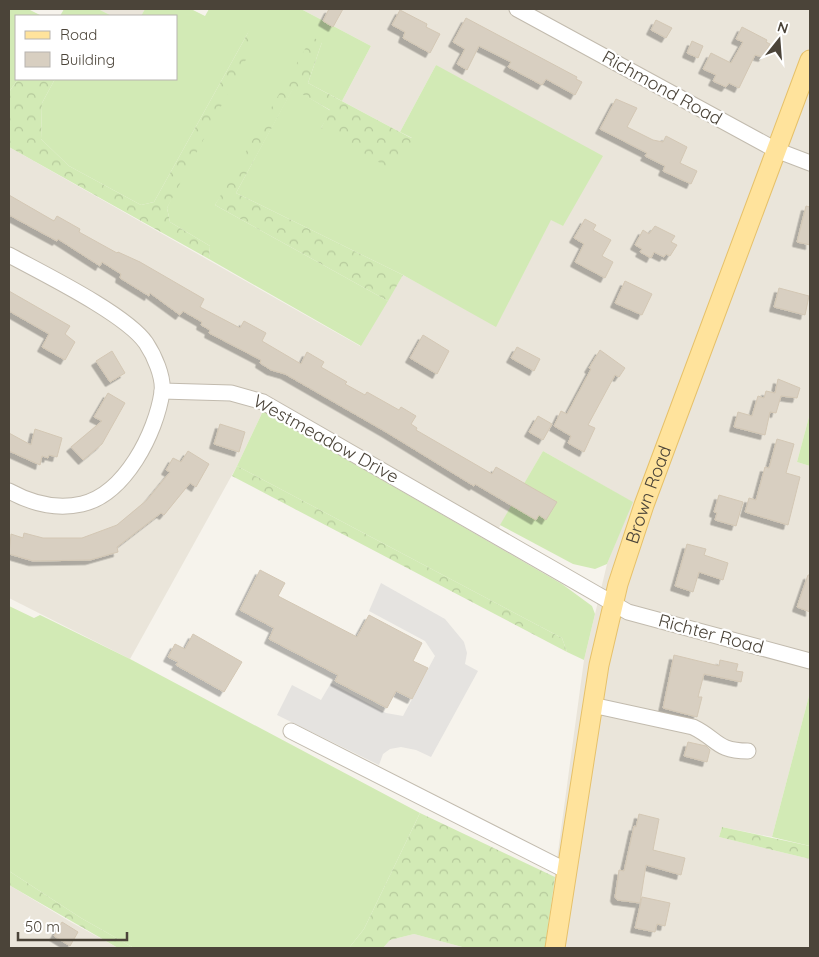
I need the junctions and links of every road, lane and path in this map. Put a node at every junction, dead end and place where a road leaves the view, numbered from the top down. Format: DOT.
graph roads {
  1 [pos="517,9"];
  2 [pos="810,60"];
  3 [pos="776,150"];
  4 [pos="810,163"];
  5 [pos="9,255"];
  6 [pos="162,391"];
  7 [pos="9,491"];
  8 [pos="613,604"];
  9 [pos="810,661"];
  10 [pos="592,706"];
  11 [pos="291,731"];
  12 [pos="748,751"];
  13 [pos="567,871"];
  14 [pos="555,948"];
  1 -- 3 [label="street, Richmond Road"];
  2 -- 3 [label="main road, Brown Road"];
  3 -- 4 [label="street, Richmond Road"];
  3 -- 8 [label="main road, Brown Road"];
  5 -- 6 [label="street"];
  6 -- 7 [label="street"];
  6 -- 8 [label="street, Westmeadow Drive"];
  8 -- 9 [label="street, Richter Road"];
  8 -- 10 [label="main road, Brown Road"];
  10 -- 12 [label="street"];
  10 -- 13 [label="main road, Brown Road"];
  11 -- 13 [label="street"];
  13 -- 14 [label="main road, Brown Road"];
}
